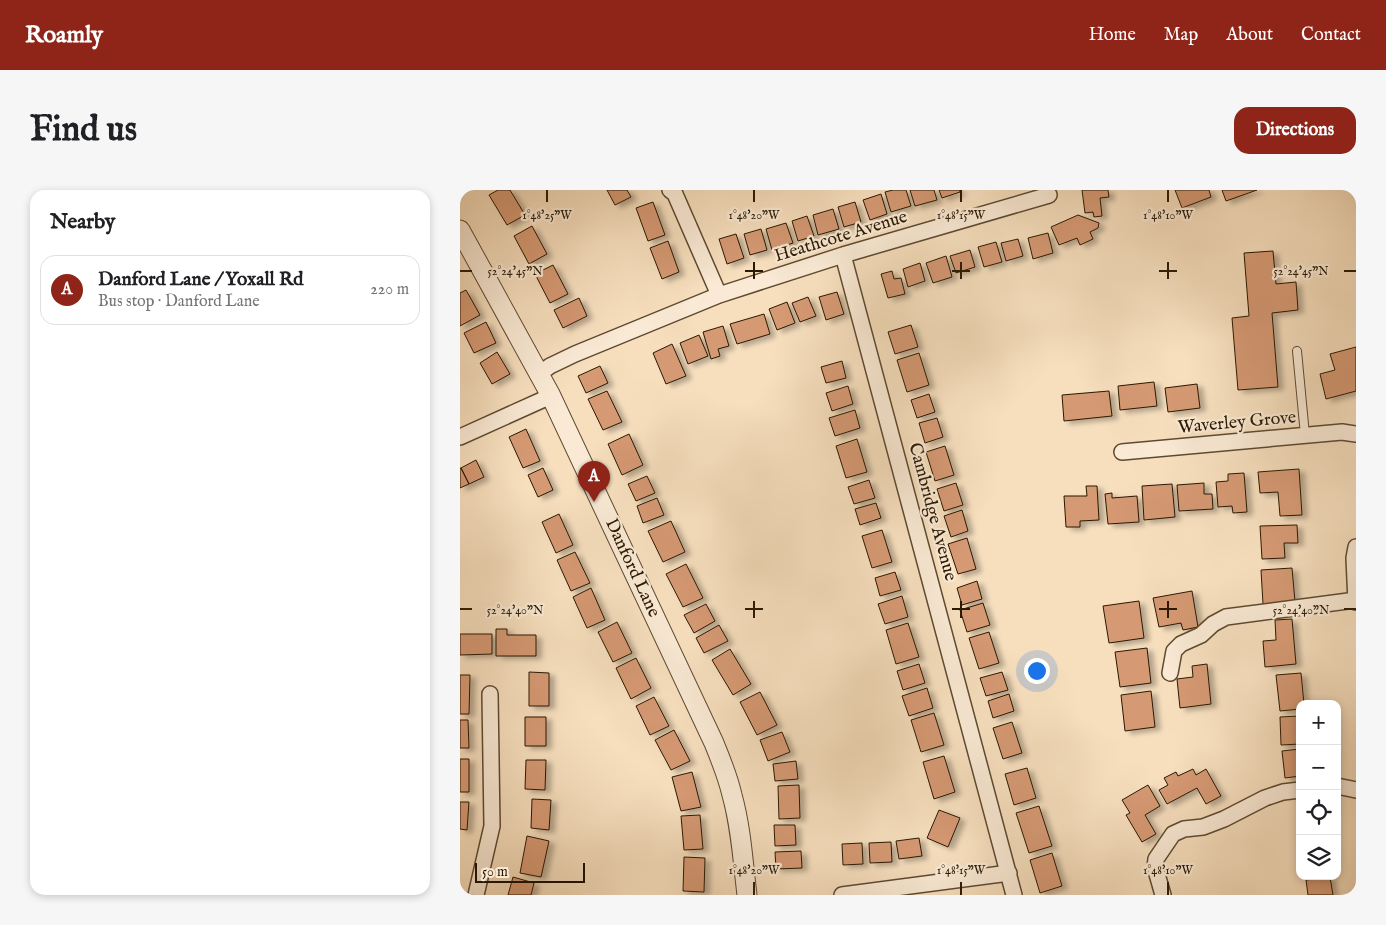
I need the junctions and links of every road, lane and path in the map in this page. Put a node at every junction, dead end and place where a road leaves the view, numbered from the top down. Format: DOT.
graph roads {
  1 [pos="670,190"];
  2 [pos="1048,195"];
  3 [pos="460,230"];
  4 [pos="843,255"];
  5 [pos="719,295"];
  6 [pos="1297,351"];
  7 [pos="539,374"];
  8 [pos="550,394"];
  9 [pos="1356,434"];
  10 [pos="1305,435"];
  11 [pos="460,437"];
  12 [pos="1122,452"];
  13 [pos="1356,547"];
  14 [pos="1356,601"];
  15 [pos="1170,674"];
  16 [pos="490,694"];
  17 [pos="1341,786"];
  18 [pos="1296,790"];
  19 [pos="1356,790"];
  20 [pos="1009,873"];
  21 [pos="476,895"];
  22 [pos="747,895"];
  23 [pos="842,895"];
  24 [pos="1014,895"];
  25 [pos="1163,895"];
  1 -- 5 [label="street"];
  2 -- 4 [label="street, Heathcote Avenue"];
  3 -- 7 [label="street, Danford Lane"];
  4 -- 5 [label="street, Heathcote Avenue"];
  4 -- 20 [label="street, Cambridge Avenue"];
  5 -- 7 [label="street, Heathcote Avenue"];
  6 -- 10 [label="lane"];
  7 -- 8 [label="street, Danford Lane"];
  8 -- 11 [label="street"];
  8 -- 22 [label="street, Danford Lane"];
  9 -- 10 [label="street, Waverley Grove"];
  10 -- 12 [label="street, Waverley Grove"];
  13 -- 14 [label="street"];
  14 -- 15 [label="street"];
  16 -- 21 [label="street"];
  17 -- 19 [label="street"];
  18 -- 25 [label="street"];
  20 -- 23 [label="street"];
  20 -- 24 [label="street, Cambridge Avenue"];
}
